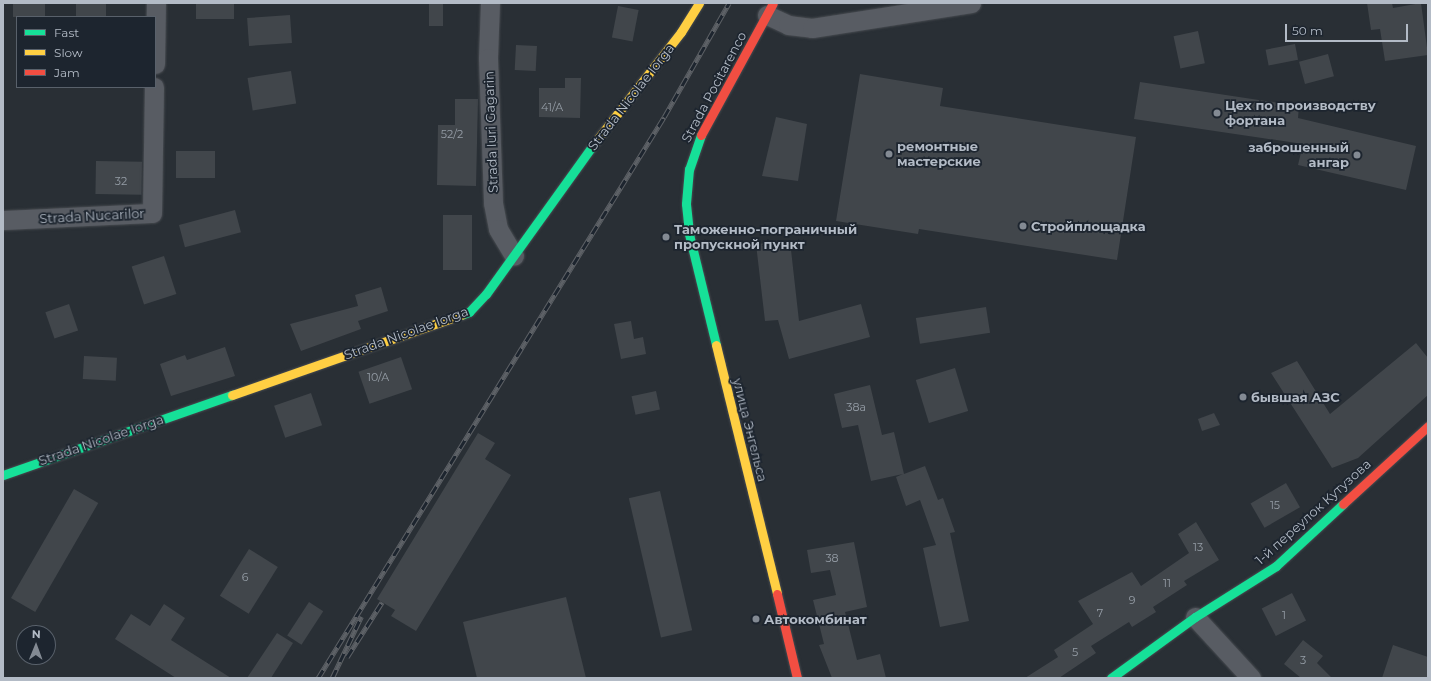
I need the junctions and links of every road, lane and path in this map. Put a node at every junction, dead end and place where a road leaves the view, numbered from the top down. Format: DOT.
graph roads {
  1 [pos="156,3"];
  2 [pos="490,3"];
  3 [pos="699,3"];
  4 [pos="972,3"];
  5 [pos="770,9"];
  6 [pos="156,16"];
  7 [pos="154,88"];
  8 [pos="687,186"];
  9 [pos="3,220"];
  10 [pos="514,256"];
  11 [pos="1428,426"];
  12 [pos="3,475"];
  13 [pos="1195,617"];
  14 [pos="797,678"];
  15 [pos="1111,678"];
  16 [pos="1250,678"];
  1 -- 6 [label="street"];
  2 -- 10 [label="street, Strada Iuri Gagarin"];
  3 -- 10 [label="street, Strada Nicolae Iorga"];
  4 -- 5 [label="street"];
  5 -- 8 [label="street, Strada Pocitarenco"];
  7 -- 9 [label="street, Strada Nucarilor"];
  8 -- 14 [label="street, улица Энгельса"];
  10 -- 12 [label="street, Strada Nicolae Iorga"];
  11 -- 13 [label="street, 1-й переулок Кутузова"];
  13 -- 15 [label="street, 1-й переулок Кутузова"];
  13 -- 16 [label="street"];
}
